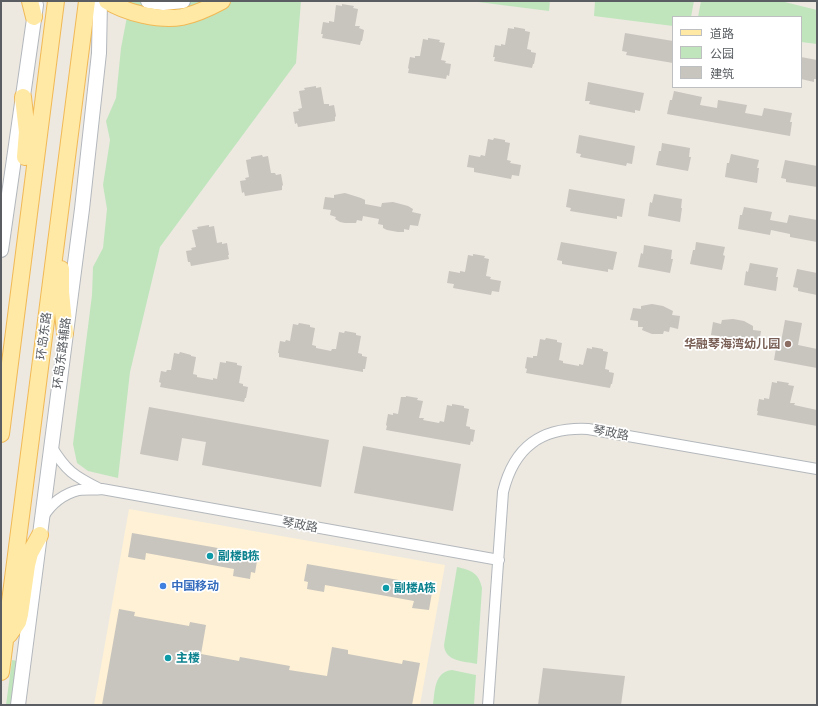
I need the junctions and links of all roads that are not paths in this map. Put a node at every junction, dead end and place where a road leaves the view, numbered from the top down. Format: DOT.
graph roads {
  1 [pos="30,1"];
  2 [pos="37,1"];
  3 [pos="56,1"];
  4 [pos="87,1"];
  5 [pos="100,1"];
  6 [pos="107,1"];
  7 [pos="148,1"];
  8 [pos="183,1"];
  9 [pos="222,1"];
  10 [pos="34,17"];
  11 [pos="23,97"];
  12 [pos="14,156"];
  13 [pos="1,180"];
  14 [pos="32,186"];
  15 [pos="60,210"];
  16 [pos="1,244"];
  17 [pos="65,333"];
  18 [pos="1,434"];
  19 [pos="51,446"];
  20 [pos="817,469"];
  21 [pos="102,490"];
  22 [pos="41,528"];
  23 [pos="499,560"];
  24 [pos="5,642"];
  25 [pos="1,672"];
  26 [pos="19,702"];
  27 [pos="488,705"];
  1 -- 10 [label="main road"];
  2 -- 10 [label="main road"];
  3 -- 14 [label="main road"];
  4 -- 15 [label="main road, 环岛东路"];
  5 -- 17 [label="main road, 环岛东路辅路"];
  6 -- 9 [label="main road"];
  7 -- 8 [label="main road"];
  10 -- 11 [label="main road"];
  11 -- 12 [label="main road"];
  11 -- 14 [label="main road"];
  12 -- 13 [label="main road"];
  12 -- 16 [label="main road"];
  14 -- 18 [label="main road"];
  15 -- 17 [label="main road"];
  15 -- 24 [label="main road, 环岛东路"];
  17 -- 19 [label="main road, 环岛东路辅路"];
  19 -- 21 [label="street"];
  19 -- 22 [label="main road, 环岛东路辅路"];
  20 -- 23 [label="street, 琴政路"];
  21 -- 22 [label="street"];
  21 -- 23 [label="street, 琴政路"];
  22 -- 24 [label="main road"];
  22 -- 26 [label="main road, 环岛东路辅路"];
  23 -- 27 [label="street, 琴政路"];
  24 -- 25 [label="main road, 环岛东路"];
}
